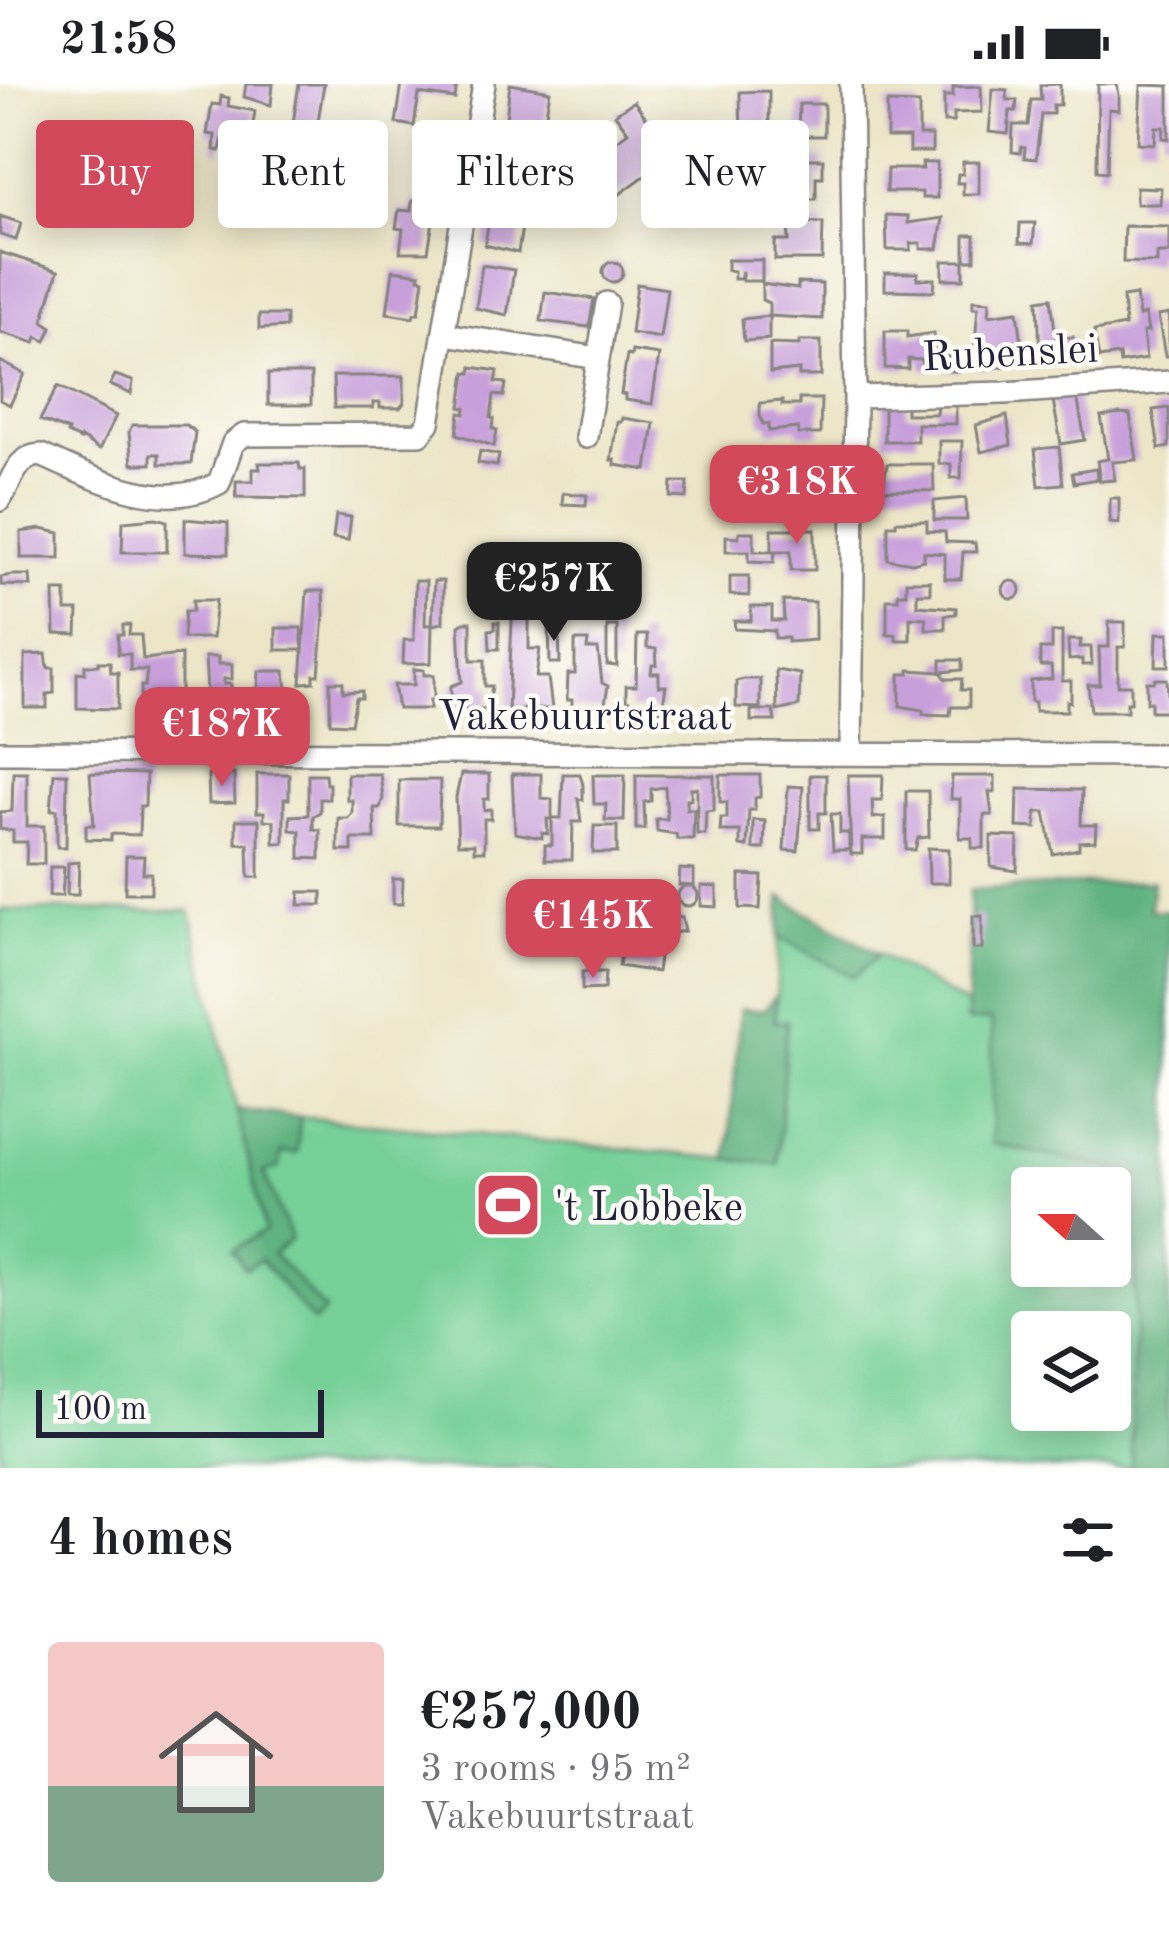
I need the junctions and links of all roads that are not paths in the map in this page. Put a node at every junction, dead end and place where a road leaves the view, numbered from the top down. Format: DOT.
graph roads {
  1 [pos="484,84"];
  2 [pos="851,84"];
  3 [pos="607,303"];
  4 [pos="445,334"];
  5 [pos="598,358"];
  6 [pos="1169,382"];
  7 [pos="855,397"];
  8 [pos="586,437"];
  9 [pos="0,500"];
  10 [pos="0,752"];
  11 [pos="851,754"];
  12 [pos="1169,755"];
  1 -- 4 [label="street"];
  2 -- 7 [label="street"];
  3 -- 5 [label="street"];
  4 -- 5 [label="street"];
  4 -- 9 [label="street"];
  5 -- 8 [label="street"];
  6 -- 7 [label="street, Rubenslei"];
  7 -- 11 [label="street"];
  10 -- 11 [label="street, Vakebuurtstraat"];
  11 -- 12 [label="street, Vakebuurtstraat"];
}
